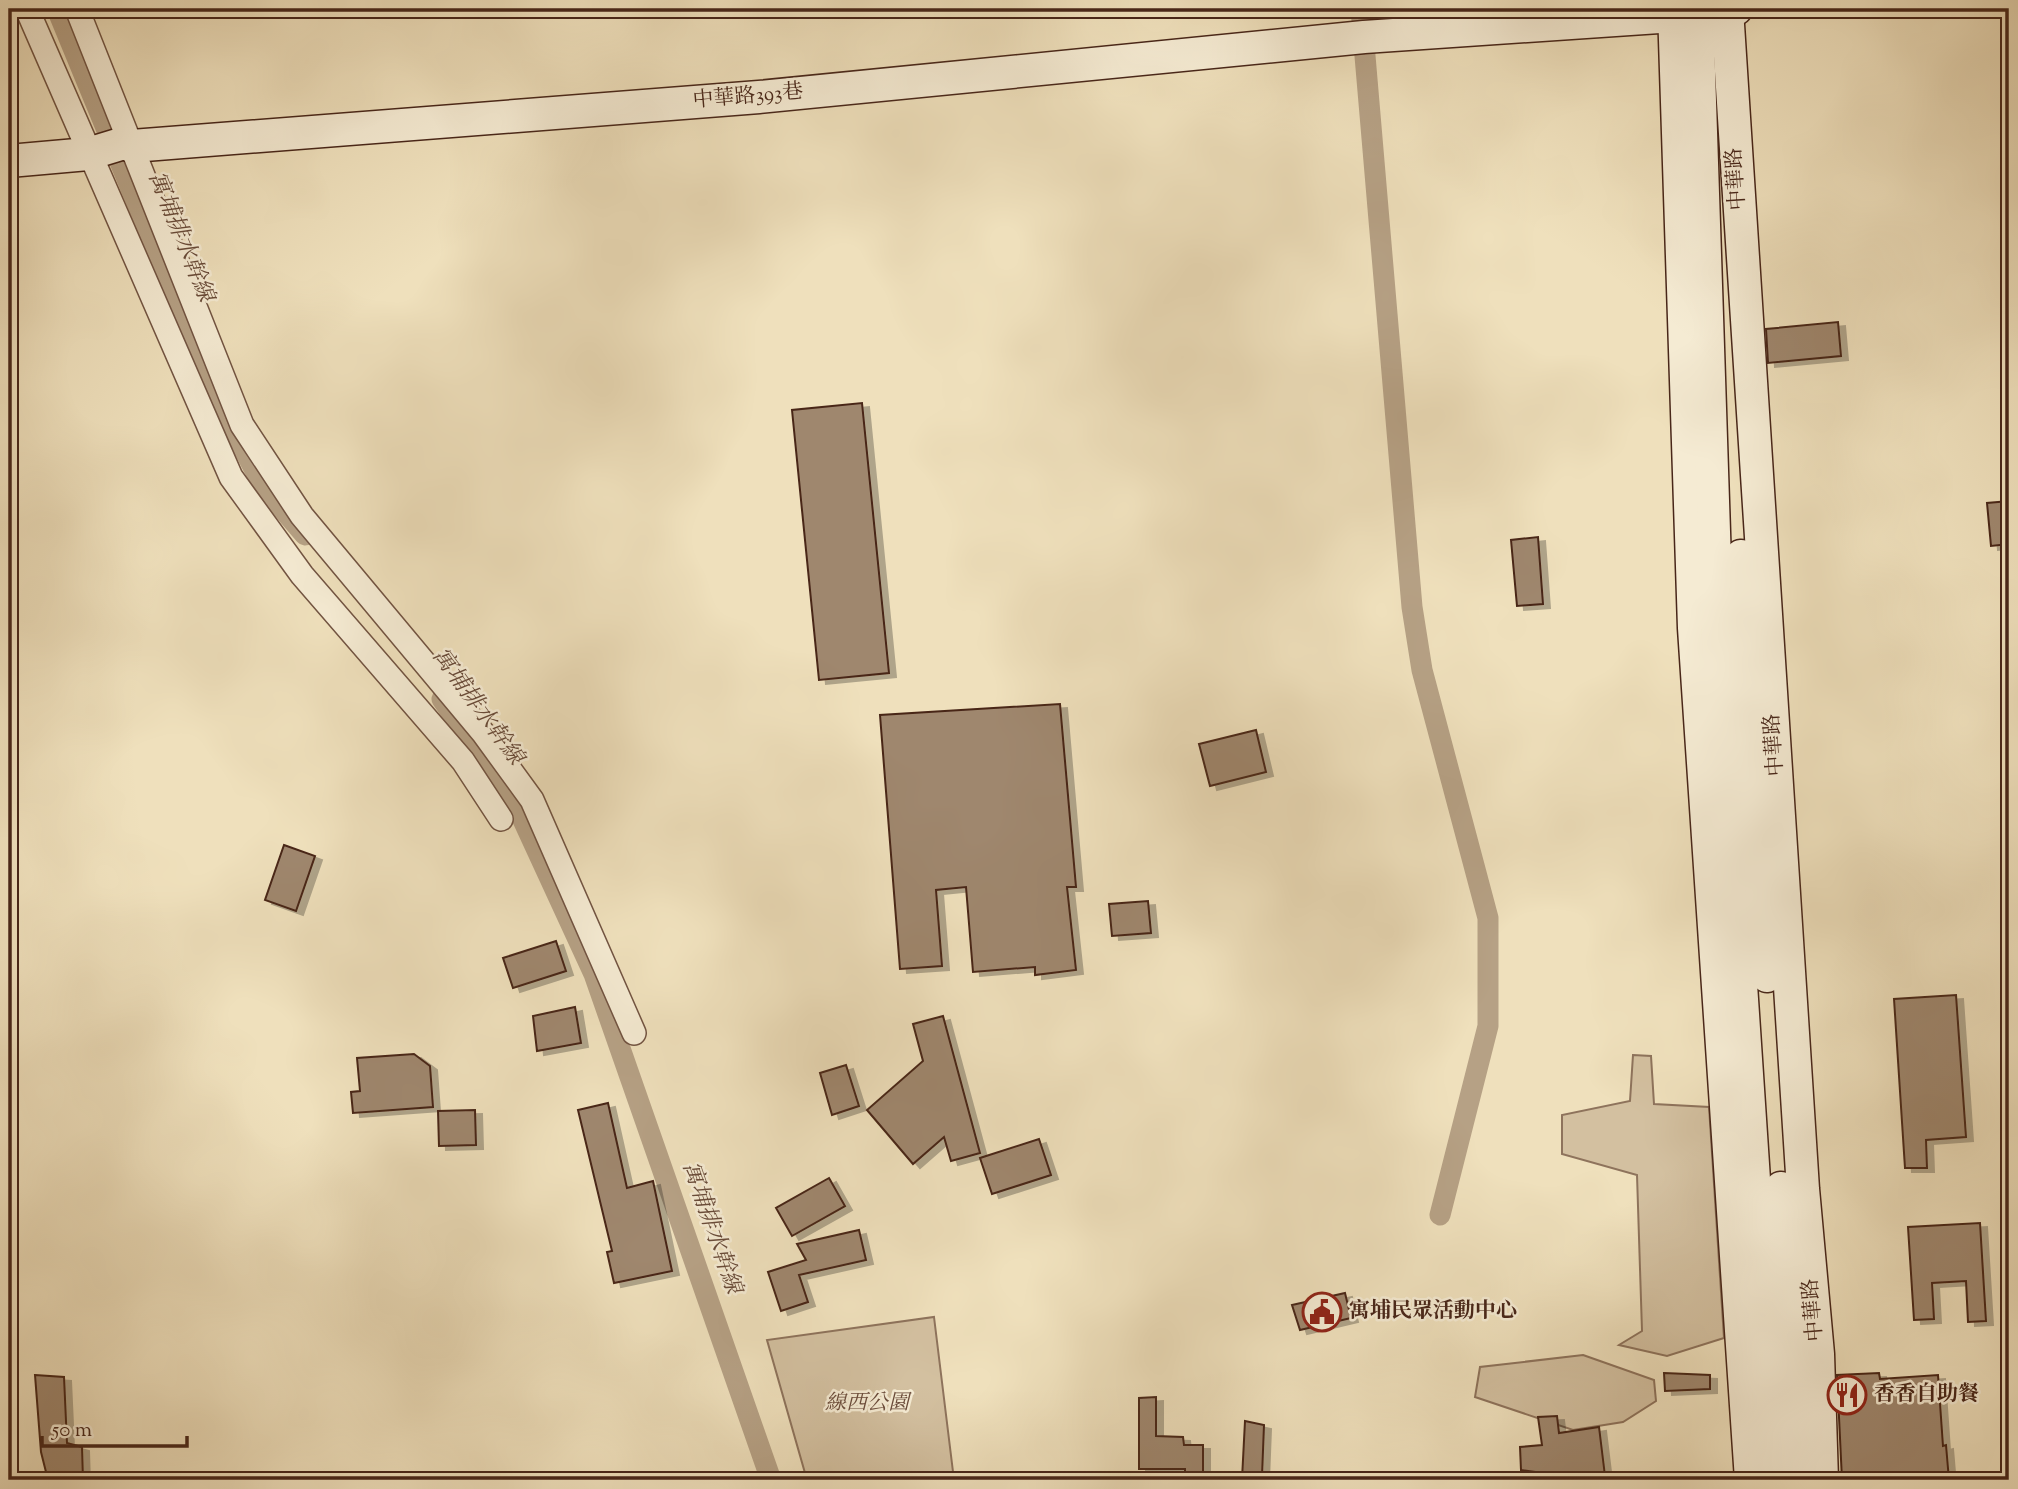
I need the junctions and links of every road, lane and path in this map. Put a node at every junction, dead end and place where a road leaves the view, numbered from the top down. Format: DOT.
graph roads {
  1 [pos="27,9"];
  2 [pos="77,9"];
  3 [pos="1706,11"];
  4 [pos="128,145"];
  5 [pos="88,154"];
  6 [pos="9,161"];
  7 [pos="501,819"];
  8 [pos="634,1033"];
  9 [pos="1751,1480"];
  10 [pos="1774,1480"];
  11 [pos="1801,1480"];
  12 [pos="1822,1480"];
  1 -- 5 [label="street"];
  2 -- 4 [label="street"];
  3 -- 4 [label="main road, 中華路393巷"];
  3 -- 9 [label="main road"];
  3 -- 10 [label="main road, 中華路"];
  3 -- 11 [label="main road, 中華路"];
  3 -- 12 [label="main road, 中華路"];
  4 -- 5 [label="main road, 中華路393巷"];
  4 -- 8 [label="street"];
  5 -- 6 [label="main road, 中華路393巷"];
  5 -- 7 [label="street"];
}
